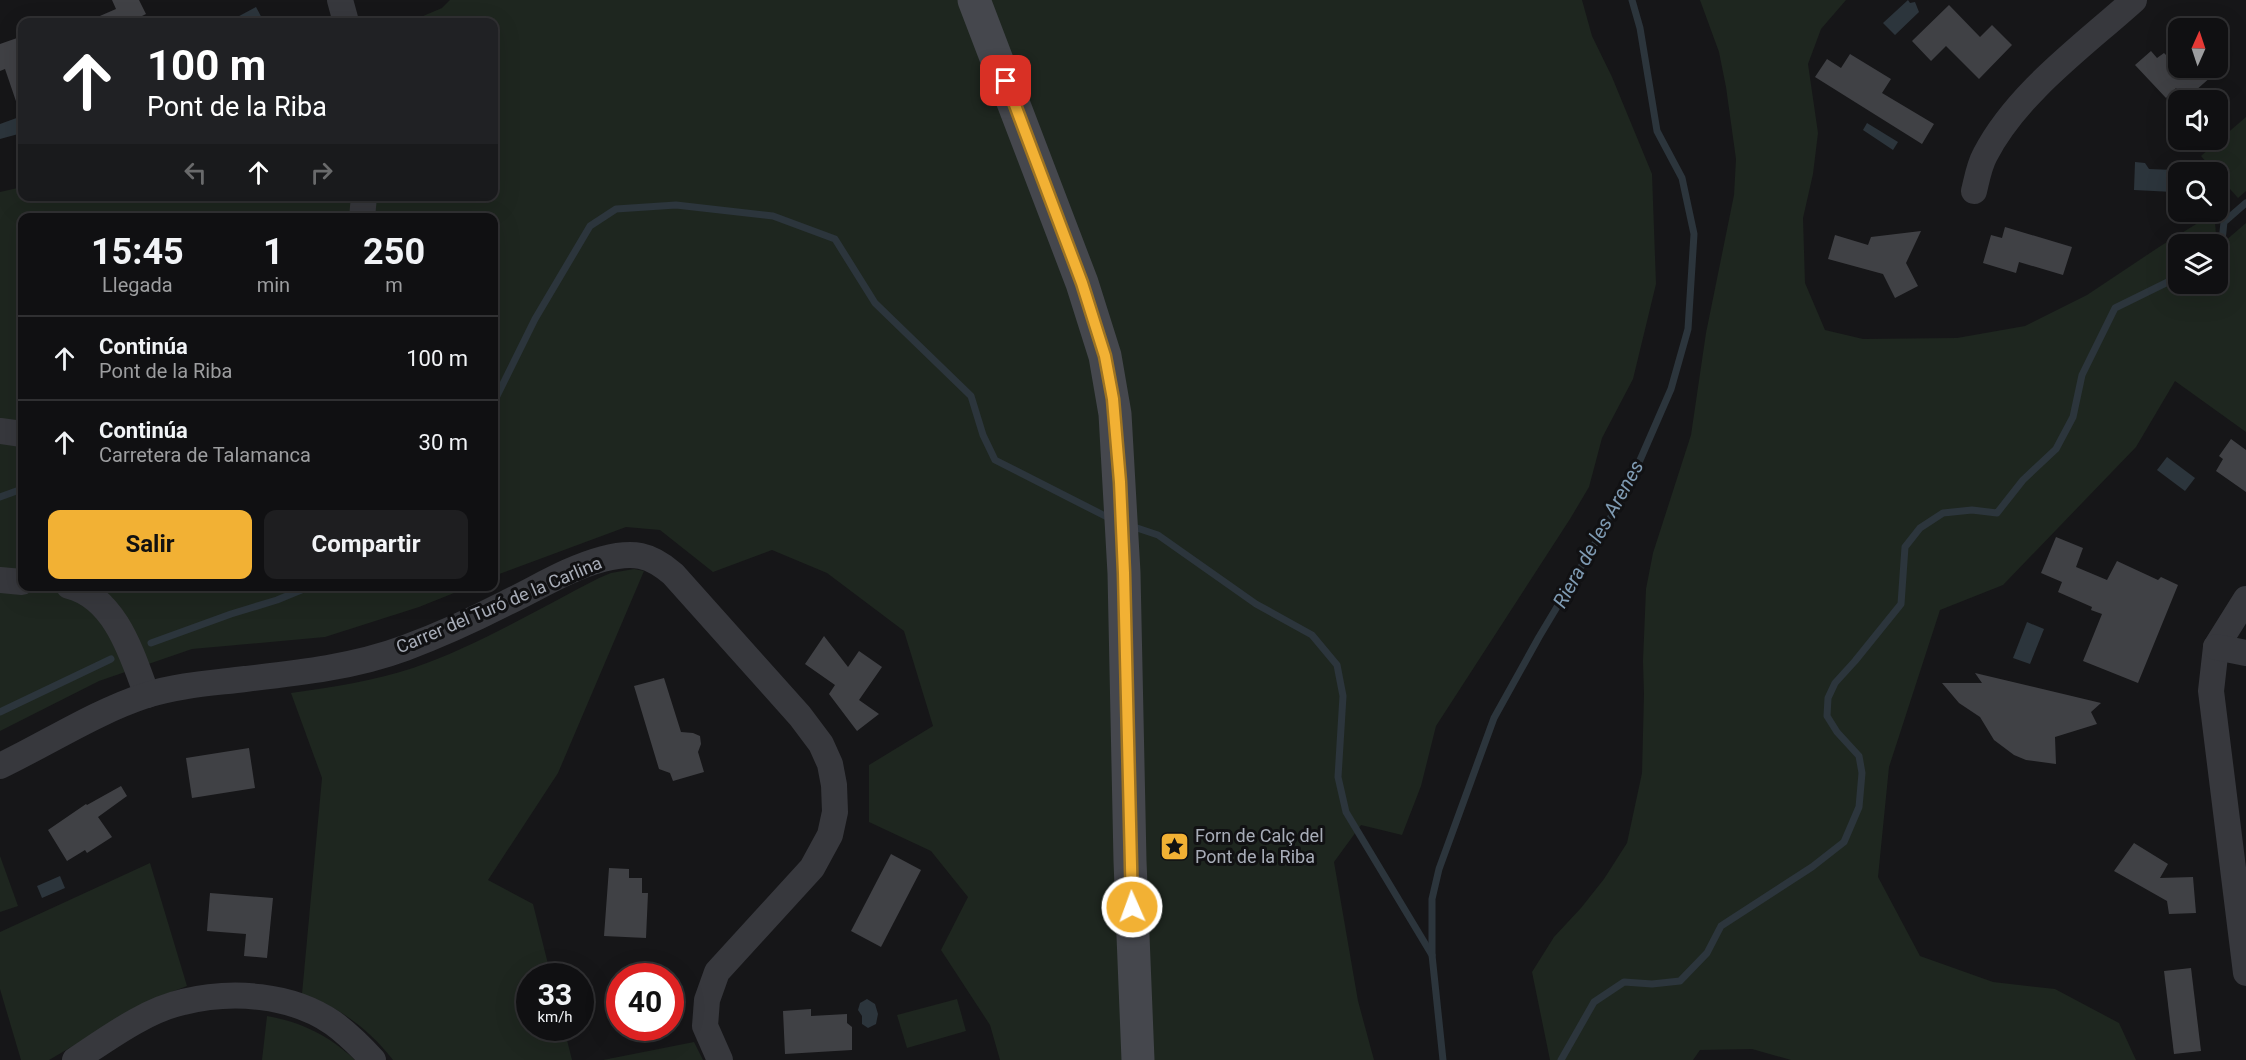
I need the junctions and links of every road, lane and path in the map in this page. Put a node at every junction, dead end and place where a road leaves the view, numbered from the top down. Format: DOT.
graph roads {
  1 [pos="340,0"];
  2 [pos="974,0"];
  3 [pos="2134,0"];
  4 [pos="345,18"];
  5 [pos="1974,190"];
  6 [pos="0,431"];
  7 [pos="18,433"];
  8 [pos="0,580"];
  9 [pos="18,582"];
  10 [pos="80,591"];
  11 [pos="2246,599"];
  12 [pos="2216,647"];
  13 [pos="2246,653"];
  14 [pos="147,695"];
  15 [pos="0,766"];
  16 [pos="2246,973"];
  17 [pos="75,1060"];
  18 [pos="373,1060"];
  19 [pos="720,1060"];
  20 [pos="1137,1060"];
  1 -- 4 [label="street"];
  2 -- 20 [label="street"];
  3 -- 5 [label="street"];
  6 -- 7 [label="street"];
  8 -- 9 [label="street"];
  10 -- 14 [label="street"];
  11 -- 12 [label="street"];
  12 -- 13 [label="street"];
  12 -- 16 [label="street"];
  14 -- 15 [label="street, Carrer del Turó de la Carlina"];
  14 -- 19 [label="street, Carrer del Turó de la Carlina"];
  17 -- 18 [label="street"];
}
